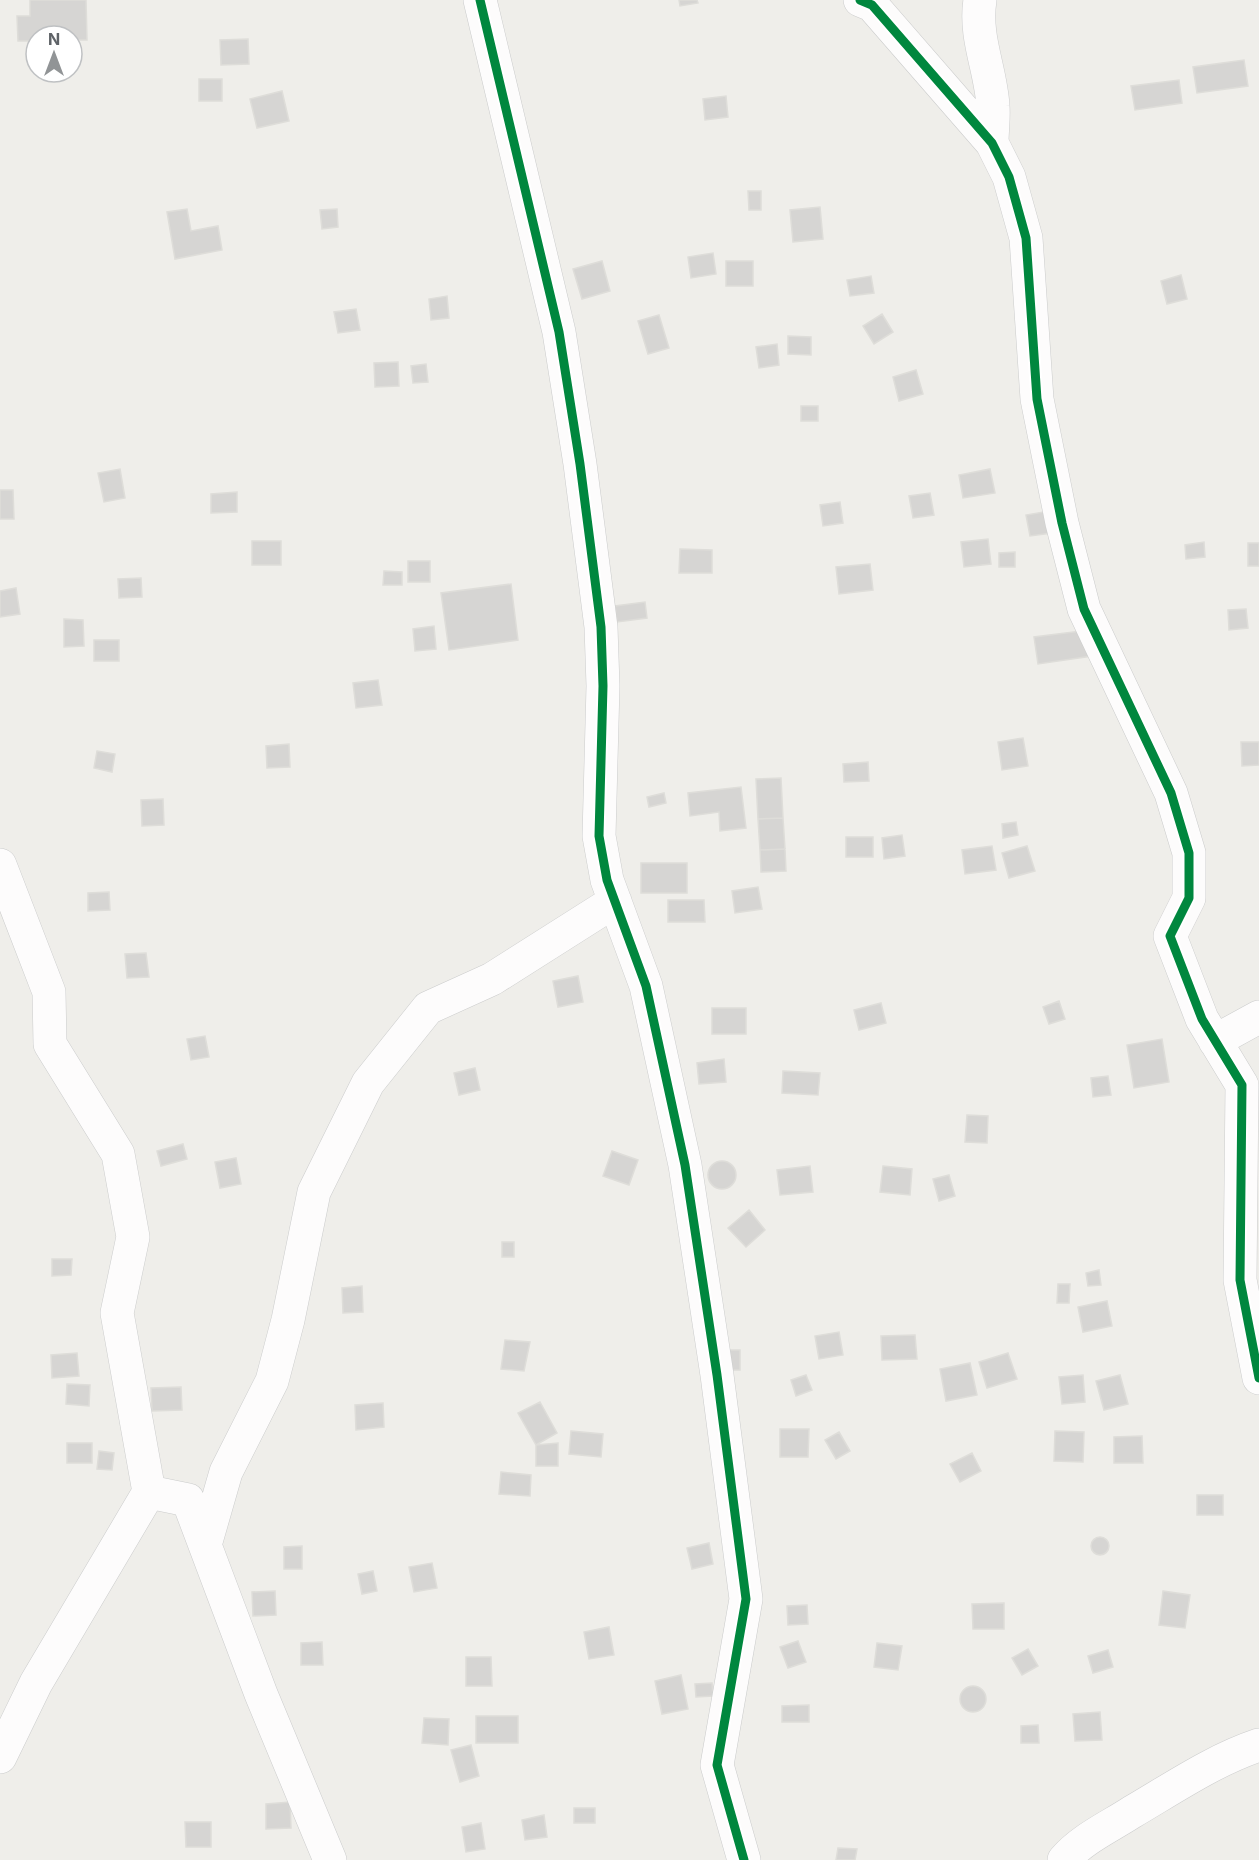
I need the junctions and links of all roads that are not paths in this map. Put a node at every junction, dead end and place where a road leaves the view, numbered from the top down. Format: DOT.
graph roads {
  1 [pos="480,0"];
  2 [pos="860,0"];
  3 [pos="980,0"];
  4 [pos="992,143"];
  5 [pos="0,865"];
  6 [pos="615,901"];
  7 [pos="1259,1017"];
  8 [pos="1215,1041"];
  9 [pos="1259,1378"];
  10 [pos="149,1492"];
  11 [pos="205,1545"];
  12 [pos="1259,1745"];
  13 [pos="0,1757"];
  14 [pos="330,1860"];
  15 [pos="744,1860"];
  16 [pos="1064,1860"];
  1 -- 6 [label="street"];
  2 -- 4 [label="street"];
  3 -- 4 [label="street"];
  4 -- 8 [label="street"];
  5 -- 10 [label="street"];
  6 -- 11 [label="street"];
  6 -- 15 [label="street"];
  7 -- 8 [label="street"];
  8 -- 9 [label="street"];
  10 -- 11 [label="street"];
  10 -- 13 [label="street"];
  11 -- 14 [label="street"];
  12 -- 16 [label="street"];
}
